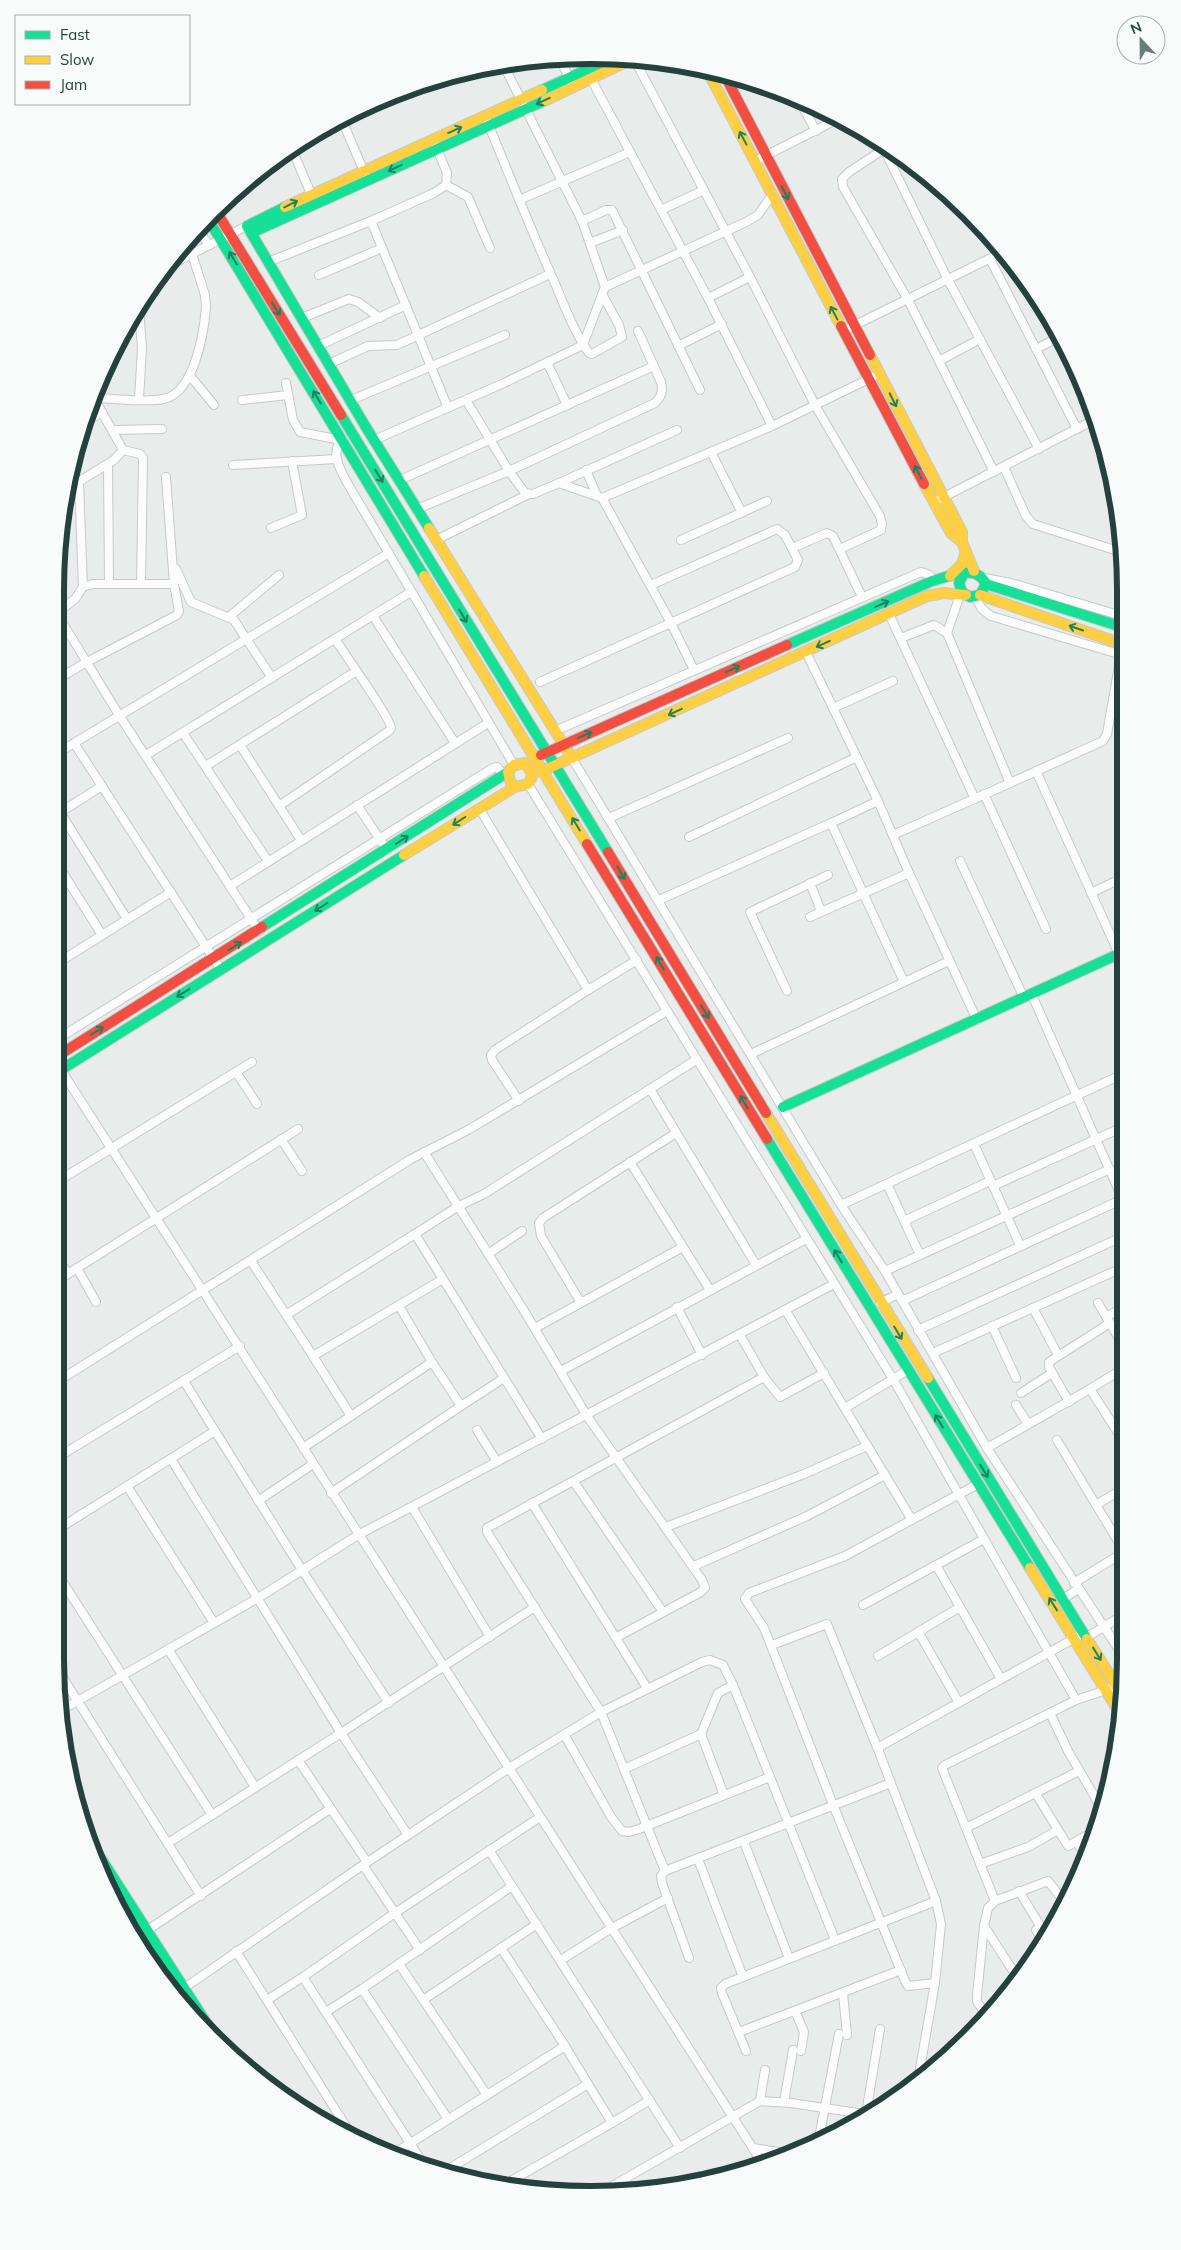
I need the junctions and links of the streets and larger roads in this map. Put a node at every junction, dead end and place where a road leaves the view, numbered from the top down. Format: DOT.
graph roads {
  1 [pos="605,64"];
  2 [pos="563,65"];
  3 [pos="616,65"];
  4 [pos="638,66"];
  5 [pos="506,71"];
  6 [pos="589,75"];
  7 [pos="711,78"];
  8 [pos="728,82"];
  9 [pos="572,83"];
  10 [pos="520,100"];
  11 [pos="525,110"];
  12 [pos="805,110"];
  13 [pos="487,121"];
  14 [pos="832,122"];
  15 [pos="344,125"];
  16 [pos="816,131"];
  17 [pos="435,144"];
  18 [pos="879,151"];
  19 [pos="630,152"];
  20 [pos="295,155"];
  21 [pos="766,155"];
  22 [pos="887,156"];
  23 [pos="755,160"];
  24 [pos="366,176"];
  25 [pos="563,182"];
  26 [pos="446,185"];
  27 [pos="704,190"];
  28 [pos="311,194"];
  29 [pos="772,195"];
  30 [pos="519,200"];
  31 [pos="661,210"];
  32 [pos="219,217"];
  33 [pos="371,221"];
  34 [pos="582,221"];
  35 [pos="213,223"];
  36 [pos="249,229"];
  37 [pos="623,230"];
  38 [pos="726,232"];
  39 [pos="202,235"];
  40 [pos="226,236"];
  41 [pos="590,243"];
  42 [pos="209,245"];
  43 [pos="382,248"];
  44 [pos="490,248"];
  45 [pos="682,252"];
  46 [pos="192,254"];
  47 [pos="996,255"];
  48 [pos="181,259"];
  49 [pos="990,259"];
  50 [pos="268,262"];
  51 [pos="641,271"];
  52 [pos="550,274"];
  53 [pos="319,275"];
  54 [pos="750,276"];
  55 [pos="948,280"];
  56 [pos="604,290"];
  57 [pos="708,298"];
  58 [pos="908,300"];
  59 [pos="406,305"];
  60 [pos="140,318"];
  61 [pos="302,318"];
  62 [pos="380,318"];
  63 [pos="722,324"];
  64 [pos="854,326"];
  65 [pos="638,331"];
  66 [pos="843,331"];
  67 [pos="418,335"];
  68 [pos="505,335"];
  69 [pos="980,339"];
  70 [pos="1054,340"];
  71 [pos="583,344"];
  72 [pos="318,346"];
  73 [pos="678,346"];
  74 [pos="1036,349"];
  75 [pos="938,361"];
  76 [pos="547,362"];
  77 [pos="329,364"];
  78 [pos="430,366"];
  79 [pos="654,366"];
  80 [pos="879,374"];
  81 [pos="191,377"];
  82 [pos="868,379"];
  83 [pos="286,383"];
  84 [pos="700,390"];
  85 [pos="288,395"];
  86 [pos="101,398"];
  87 [pos="139,399"];
  88 [pos="242,400"];
  89 [pos="466,400"];
  90 [pos="349,401"];
  91 [pos="98,405"];
  92 [pos="214,405"];
  93 [pos="567,405"];
  94 [pos="816,405"];
  95 [pos="448,408"];
  96 [pos="102,412"];
  97 [pos="93,417"];
  98 [pos="1089,422"];
  99 [pos="772,426"];
  100 [pos="162,429"];
  101 [pos="1077,429"];
  102 [pos="112,430"];
  103 [pos="366,430"];
  104 [pos="677,430"];
  105 [pos="354,435"];
  106 [pos="342,440"];
  107 [pos="374,440"];
  108 [pos="490,440"];
  109 [pos="1040,449"];
  110 [pos="123,450"];
  111 [pos="711,452"];
  112 [pos="336,459"];
  113 [pos="292,462"];
  114 [pos="108,464"];
  115 [pos="233,465"];
  116 [pos="1004,467"];
  117 [pos="586,470"];
  118 [pos="509,471"];
  119 [pos="994,472"];
  120 [pos="166,477"];
  121 [pos="400,480"];
  122 [pos="79,482"];
  123 [pos="559,483"];
  124 [pos="75,484"];
  125 [pos="529,494"];
  126 [pos="600,497"];
  127 [pos="938,500"];
  128 [pos="767,502"];
  129 [pos="418,509"];
  130 [pos="742,512"];
  131 [pos="271,528"];
  132 [pos="415,536"];
  133 [pos="436,540"];
  134 [pos="681,540"];
  135 [pos="404,543"];
  136 [pos="964,547"];
  137 [pos="792,548"];
  138 [pos="840,549"];
  139 [pos="1115,550"];
  140 [pos="389,553"];
  141 [pos="173,558"];
  142 [pos="974,571"];
  143 [pos="279,575"];
  144 [pos="963,575"];
  145 [pos="950,576"];
  146 [pos="932,581"];
  147 [pos="985,581"];
  148 [pos="109,583"];
  149 [pos="141,584"];
  150 [pos="174,584"];
  151 [pos="651,585"];
  152 [pos="83,588"];
  153 [pos="411,592"];
  154 [pos="970,596"];
  155 [pos="862,597"];
  156 [pos="64,607"];
  157 [pos="889,614"];
  158 [pos="1117,615"];
  159 [pos="230,616"];
  160 [pos="373,616"];
  161 [pos="671,623"];
  162 [pos="64,625"];
  163 [pos="1117,625"];
  164 [pos="946,633"];
  165 [pos="901,638"];
  166 [pos="335,639"];
  167 [pos="248,640"];
  168 [pos="1117,642"];
  169 [pos="806,652"];
  170 [pos="1117,652"];
  171 [pos="87,662"];
  172 [pos="694,670"];
  173 [pos="355,672"];
  174 [pos="64,675"];
  175 [pos="1117,676"];
  176 [pos="272,678"];
  177 [pos="893,681"];
  178 [pos="540,682"];
  179 [pos="833,708"];
  180 [pos="119,715"];
  181 [pos="488,723"];
  182 [pos="555,731"];
  183 [pos="183,733"];
  184 [pos="788,738"];
  185 [pos="74,743"];
  186 [pos="455,743"];
  187 [pos="564,744"];
  188 [pos="240,745"];
  189 [pos="64,749"];
  190 [pos="546,752"];
  191 [pos="146,756"];
  192 [pos="535,758"];
  193 [pos="572,758"];
  194 [pos="857,758"];
  195 [pos="525,763"];
  196 [pos="206,766"];
  197 [pos="555,766"];
  198 [pos="543,770"];
  199 [pos="509,771"];
  200 [pos="1036,771"];
  201 [pos="530,779"];
  202 [pos="1010,783"];
  203 [pos="102,786"];
  204 [pos="515,786"];
  205 [pos="984,794"];
  206 [pos="974,799"];
  207 [pos="878,801"];
  208 [pos="357,805"];
  209 [pos="279,806"];
  210 [pos="479,808"];
  211 [pos="64,810"];
  212 [pos="609,818"];
  213 [pos="64,823"];
  214 [pos="831,823"];
  215 [pos="893,835"];
  216 [pos="690,836"];
  217 [pos="379,838"];
  218 [pos="302,840"];
  219 [pos="387,850"];
  220 [pos="268,861"];
  221 [pos="960,861"];
  222 [pos="908,872"];
  223 [pos="64,875"];
  224 [pos="828,875"];
  225 [pos="1117,880"];
  226 [pos="810,883"];
  227 [pos="230,886"];
  228 [pos="171,892"];
  229 [pos="864,893"];
  230 [pos="1091,893"];
  231 [pos="659,900"];
  232 [pos="821,911"];
  233 [pos="810,917"];
  234 [pos="127,919"];
  235 [pos="251,919"];
  236 [pos="1046,929"];
  237 [pos="259,931"];
  238 [pos="102,935"];
  239 [pos="1117,945"];
  240 [pos="206,946"];
  241 [pos="1117,955"];
  242 [pos="64,957"];
  243 [pos="214,958"];
  244 [pos="637,960"];
  245 [pos="949,961"];
  246 [pos="221,970"];
  247 [pos="904,982"];
  248 [pos="588,990"];
  249 [pos="787,991"];
  250 [pos="1028,997"];
  251 [pos="667,1011"];
  252 [pos="977,1020"];
  253 [pos="64,1035"];
  254 [pos="751,1054"];
  255 [pos="64,1060"];
  256 [pos="696,1060"];
  257 [pos="64,1061"];
  258 [pos="252,1062"];
  259 [pos="236,1072"];
  260 [pos="64,1076"];
  261 [pos="1117,1077"];
  262 [pos="650,1089"];
  263 [pos="1077,1096"];
  264 [pos="519,1101"];
  265 [pos="257,1104"];
  266 [pos="783,1107"];
  267 [pos="769,1117"];
  268 [pos="757,1124"];
  269 [pos="298,1129"];
  270 [pos="1117,1130"];
  271 [pos="676,1133"];
  272 [pos="1097,1139"];
  273 [pos="281,1140"];
  274 [pos="974,1144"];
  275 [pos="112,1148"];
  276 [pos="424,1152"];
  277 [pos="630,1162"];
  278 [pos="1110,1169"];
  279 [pos="302,1171"];
  280 [pos="64,1178"];
  281 [pos="887,1184"];
  282 [pos="991,1184"];
  283 [pos="1117,1186"];
  284 [pos="1117,1203"];
  285 [pos="841,1206"];
  286 [pos="458,1207"];
  287 [pos="1006,1215"];
  288 [pos="157,1219"];
  289 [pos="904,1221"];
  290 [pos="522,1231"];
  291 [pos="415,1234"];
  292 [pos="806,1239"];
  293 [pos="1117,1239"];
  294 [pos="1020,1245"];
  295 [pos="683,1247"];
  296 [pos="488,1254"];
  297 [pos="920,1255"];
  298 [pos="252,1261"];
  299 [pos="756,1265"];
  300 [pos="64,1268"];
  301 [pos="77,1268"];
  302 [pos="1117,1270"];
  303 [pos="885,1271"];
  304 [pos="68,1274"];
  305 [pos="64,1276"];
  306 [pos="443,1279"];
  307 [pos="834,1284"];
  308 [pos="203,1290"];
  309 [pos="710,1290"];
  310 [pos="873,1292"];
  311 [pos="863,1297"];
  312 [pos="900,1297"];
  313 [pos="96,1302"];
  314 [pos="581,1303"];
  315 [pos="880,1303"];
  316 [pos="1098,1303"];
  317 [pos="399,1306"];
  318 [pos="677,1308"];
  319 [pos="1032,1308"];
  320 [pos="786,1311"];
  321 [pos="1117,1313"];
  322 [pos="286,1315"];
  323 [pos="1108,1320"];
  324 [pos="992,1326"];
  325 [pos="535,1328"];
  326 [pos="918,1330"];
  327 [pos="740,1335"];
  328 [pos="1117,1335"];
  329 [pos="240,1346"];
  330 [pos="933,1353"];
  331 [pos="702,1355"];
  332 [pos="1058,1355"];
  333 [pos="313,1356"];
  334 [pos="432,1362"];
  335 [pos="908,1370"];
  336 [pos="561,1371"];
  337 [pos="1117,1372"];
  338 [pos="824,1373"];
  339 [pos="1052,1374"];
  340 [pos="64,1377"];
  341 [pos="764,1377"];
  342 [pos="504,1378"];
  343 [pos="926,1378"];
  344 [pos="1016,1378"];
  345 [pos="893,1379"];
  346 [pos="184,1380"];
  347 [pos="916,1383"];
  348 [pos="1090,1389"];
  349 [pos="1021,1393"];
  350 [pos="1068,1402"];
  351 [pos="1016,1405"];
  352 [pos="461,1406"];
  353 [pos="845,1408"];
  354 [pos="351,1416"];
  355 [pos="587,1416"];
  356 [pos="1028,1424"];
  357 [pos="477,1430"];
  358 [pos="215,1431"];
  359 [pos="1117,1431"];
  360 [pos="542,1439"];
  361 [pos="1057,1440"];
  362 [pos="867,1446"];
  363 [pos="303,1448"];
  364 [pos="987,1448"];
  365 [pos="64,1453"];
  366 [pos="617,1458"];
  367 [pos="171,1459"];
  368 [pos="497,1462"];
  369 [pos="313,1464"];
  370 [pos="885,1475"];
  371 [pos="574,1482"];
  372 [pos="978,1484"];
  373 [pos="127,1486"];
  374 [pos="1117,1492"];
  375 [pos="331,1493"];
  376 [pos="959,1495"];
  377 [pos="258,1501"];
  378 [pos="532,1503"];
  379 [pos="1096,1504"];
  380 [pos="412,1507"];
  381 [pos="912,1520"];
  382 [pos="1016,1524"];
  383 [pos="64,1525"];
  384 [pos="666,1527"];
  385 [pos="1006,1530"];
  386 [pos="358,1535"];
  387 [pos="984,1539"];
  388 [pos="1117,1540"];
  389 [pos="1117,1557"];
  390 [pos="936,1565"];
  391 [pos="694,1566"];
  392 [pos="302,1570"];
  393 [pos="64,1584"];
  394 [pos="1076,1586"];
  395 [pos="258,1598"];
  396 [pos="1063,1599"];
  397 [pos="863,1605"];
  398 [pos="535,1607"];
  399 [pos="960,1608"];
  400 [pos="663,1612"];
  401 [pos="1117,1619"];
  402 [pos="214,1623"];
  403 [pos="1105,1626"];
  404 [pos="918,1632"];
  405 [pos="1085,1635"];
  406 [pos="490,1637"];
  407 [pos="618,1637"];
  408 [pos="1074,1639"];
  409 [pos="772,1645"];
  410 [pos="1117,1646"];
  411 [pos="168,1649"];
  412 [pos="1049,1652"];
  413 [pos="878,1656"];
  414 [pos="443,1667"];
  415 [pos="123,1674"];
  416 [pos="1116,1677"];
  417 [pos="65,1680"];
  418 [pos="1001,1680"];
  419 [pos="1116,1684"];
  420 [pos="733,1685"];
  421 [pos="647,1688"];
  422 [pos="1106,1690"];
  423 [pos="1076,1700"];
  424 [pos="78,1701"];
  425 [pos="389,1703"];
  426 [pos="959,1703"];
  427 [pos="1115,1704"];
  428 [pos="66,1708"];
  429 [pos="601,1712"];
  430 [pos="1050,1713"];
  431 [pos="341,1733"];
  432 [pos="564,1734"];
  433 [pos="701,1734"];
  434 [pos="879,1752"];
  435 [pos="298,1760"];
  436 [pos="509,1768"];
  437 [pos="624,1769"];
  438 [pos="1079,1771"];
  439 [pos="770,1777"];
  440 [pos="891,1784"];
  441 [pos="255,1787"];
  442 [pos="1036,1794"];
  443 [pos="724,1795"];
  444 [pos="1097,1802"];
  445 [pos="834,1807"];
  446 [pos="330,1809"];
  447 [pos="212,1815"];
  448 [pos="540,1817"];
  449 [pos="788,1825"];
  450 [pos="648,1826"];
  451 [pos="966,1828"];
  452 [pos="1058,1830"];
  453 [pos="408,1834"];
  454 [pos="1086,1836"];
  455 [pos="744,1842"];
  456 [pos="1077,1842"];
  457 [pos="168,1843"];
  458 [pos="1082,1849"];
  459 [pos="489,1850"];
  460 [pos="698,1859"];
  461 [pos="365,1863"];
  462 [pos="980,1864"];
  463 [pos="665,1871"];
  464 [pos="109,1872"];
  465 [pos="512,1886"];
  466 [pos="1019,1892"];
  467 [pos="201,1896"];
  468 [pos="1060,1897"];
  469 [pos="668,1898"];
  470 [pos="936,1900"];
  471 [pos="995,1901"];
  472 [pos="395,1913"];
  473 [pos="883,1922"];
  474 [pos="537,1924"];
  475 [pos="984,1926"];
  476 [pos="610,1929"];
  477 [pos="146,1931"];
  478 [pos="1041,1933"];
  479 [pos="835,1940"];
  480 [pos="501,1948"];
  481 [pos="420,1950"];
  482 [pos="236,1952"];
  483 [pos="689,1958"];
  484 [pos="788,1958"];
  485 [pos="561,1960"];
  486 [pos="399,1964"];
  487 [pos="901,1970"];
  488 [pos="1014,1972"];
  489 [pos="303,1976"];
  490 [pos="743,1976"];
  491 [pos="171,1977"];
  492 [pos="935,1982"];
  493 [pos="362,1989"];
  494 [pos="181,1990"];
  495 [pos="843,1993"];
  496 [pos="267,2000"];
  497 [pos="424,2000"];
  498 [pos="795,2011"];
  499 [pos="983,2011"];
  500 [pos="326,2012"];
  501 [pos="880,2029"];
  502 [pos="739,2032"];
  503 [pos="564,2046"];
  504 [pos="746,2050"];
  505 [pos="765,2070"];
  506 [pos="920,2070"];
  507 [pos="588,2084"];
  508 [pos="487,2095"];
  509 [pos="650,2100"];
  510 [pos="760,2102"];
  511 [pos="784,2102"];
  512 [pos="869,2106"];
  513 [pos="825,2108"];
  514 [pos="859,2113"];
  515 [pos="340,2116"];
  516 [pos="733,2117"];
  517 [pos="448,2119"];
  518 [pos="334,2120"];
  519 [pos="612,2123"];
  520 [pos="346,2126"];
  521 [pos="820,2133"];
  522 [pos="410,2143"];
  523 [pos="680,2148"];
  524 [pos="753,2148"];
  525 [pos="399,2150"];
  526 [pos="777,2152"];
  527 [pos="419,2157"];
  528 [pos="759,2158"];
  529 [pos="451,2167"];
  530 [pos="512,2180"];
  531 [pos="614,2185"];
  1 -- 6 [label="street"];
  2 -- 9 [label="street"];
  3 -- 6 [label="street"];
  4 -- 27 [label="street"];
  5 -- 10 [label="street"];
  6 -- 9 [label="street"];
  6 -- 19 [label="street"];
  23 -- 7 [label="street, one-way"];
  8 -- 21 [label="street"];
  9 -- 10 [label="street"];
  9 -- 11 [label="street, one-way"];
  10 -- 11 [label="street"];
  10 -- 13 [label="street"];
  11 -- 13 [label="street"];
  11 -- 25 [label="street"];
  12 -- 16 [label="street"];
  13 -- 17 [label="street"];
  13 -- 30 [label="street"];
  14 -- 16 [label="street"];
  15 -- 24 [label="street"];
  16 -- 21 [label="street"];
  17 -- 24 [label="street"];
  17 -- 26 [label="street"];
  18 -- 58 [label="street"];
  19 -- 25 [label="street"];
  19 -- 31 [label="street"];
  20 -- 28 [label="street"];
  21 -- 23 [label="street"];
  21 -- 64 [label="street, one-way"];
  22 -- 55 [label="street"];
  23 -- 29 [label="street"];
  24 -- 28 [label="street"];
  24 -- 36 [label="street"];
  25 -- 30 [label="street"];
  25 -- 34 [label="street"];
  26 -- 33 [label="street"];
  26 -- 44 [label="street"];
  27 -- 31 [label="street"];
  27 -- 38 [label="street"];
  36 -- 28 [label="street, one-way"];
  29 -- 38 [label="street"];
  66 -- 29 [label="street, one-way"];
  30 -- 52 [label="street"];
  31 -- 45 [label="street"];
  32 -- 40 [label="street"];
  33 -- 43 [label="street"];
  33 -- 50 [label="street"];
  34 -- 37 [label="street"];
  34 -- 41 [label="street"];
  35 -- 40 [label="street"];
  36 -- 40 [label="street"];
  36 -- 50 [label="street"];
  37 -- 41 [label="street"];
  37 -- 51 [label="street"];
  38 -- 45 [label="street"];
  38 -- 54 [label="street"];
  39 -- 42 [label="street"];
  40 -- 42 [label="street"];
  40 -- 105 [label="street, one-way"];
  106 -- 40 [label="street, one-way"];
  41 -- 56 [label="street"];
  42 -- 46 [label="street"];
  43 -- 53 [label="street"];
  43 -- 59 [label="street"];
  45 -- 51 [label="street"];
  45 -- 57 [label="street"];
  46 -- 48 [label="street"];
  46 -- 81 [label="street"];
  47 -- 49 [label="street"];
  49 -- 55 [label="street"];
  49 -- 74 [label="street"];
  50 -- 61 [label="street"];
  51 -- 56 [label="street"];
  51 -- 73 [label="street"];
  52 -- 67 [label="street"];
  52 -- 71 [label="street"];
  54 -- 57 [label="street"];
  54 -- 94 [label="street"];
  55 -- 58 [label="street"];
  55 -- 69 [label="street"];
  56 -- 71 [label="street"];
  56 -- 71 [label="street"];
  57 -- 63 [label="street"];
  58 -- 64 [label="street"];
  58 -- 75 [label="street"];
  59 -- 62 [label="street"];
  59 -- 67 [label="street"];
  60 -- 87 [label="street"];
  61 -- 62 [label="street"];
  61 -- 72 [label="street"];
  62 -- 72 [label="street"];
  63 -- 73 [label="street"];
  63 -- 99 [label="street"];
  64 -- 66 [label="street"];
  64 -- 80 [label="street"];
  65 -- 79 [label="street"];
  66 -- 82 [label="street"];
  67 -- 77 [label="street"];
  67 -- 78 [label="street"];
  68 -- 78 [label="street"];
  69 -- 75 [label="street"];
  69 -- 109 [label="street"];
  70 -- 74 [label="street"];
  71 -- 76 [label="street"];
  72 -- 77 [label="street"];
  73 -- 84 [label="street"];
  74 -- 101 [label="street"];
  75 -- 119 [label="street"];
  76 -- 89 [label="street"];
  76 -- 93 [label="street"];
  77 -- 90 [label="street"];
  78 -- 90 [label="street"];
  78 -- 95 [label="street"];
  79 -- 93 [label="street"];
  79 -- 118 [label="street"];
  80 -- 82 [label="street"];
  80 -- 127 [label="street, one-way"];
  81 -- 87 [label="street"];
  81 -- 92 [label="street"];
  82 -- 94 [label="street"];
  127 -- 82 [label="street, one-way"];
  83 -- 85 [label="street"];
  85 -- 88 [label="street"];
  85 -- 106 [label="street"];
  86 -- 87 [label="street"];
  89 -- 95 [label="street"];
  89 -- 108 [label="street"];
  90 -- 103 [label="street"];
  91 -- 96 [label="street"];
  93 -- 108 [label="street"];
  94 -- 99 [label="street"];
  94 -- 138 [label="street"];
  95 -- 107 [label="street"];
  96 -- 97 [label="street"];
  96 -- 102 [label="street"];
  98 -- 101 [label="street"];
  99 -- 111 [label="street"];
  100 -- 102 [label="street"];
  101 -- 109 [label="street"];
  102 -- 110 [label="street"];
  103 -- 105 [label="street"];
  103 -- 107 [label="street"];
  104 -- 117 [label="street"];
  105 -- 106 [label="street"];
  105 -- 132 [label="street, one-way"];
  106 -- 112 [label="street"];
  106 -- 135 [label="street"];
  107 -- 121 [label="street"];
  108 -- 118 [label="street"];
  108 -- 121 [label="street"];
  109 -- 116 [label="street"];
  110 -- 114 [label="street"];
  110 -- 149 [label="street"];
  111 -- 126 [label="street"];
  111 -- 130 [label="street"];
  112 -- 113 [label="street"];
  112 -- 140 [label="street"];
  113 -- 115 [label="street"];
  113 -- 131 [label="street"];
  114 -- 122 [label="street"];
  114 -- 148 [label="street"];
  116 -- 119 [label="street"];
  116 -- 139 [label="street"];
  117 -- 123 [label="street"];
  117 -- 126 [label="street"];
  118 -- 125 [label="street"];
  118 -- 129 [label="street"];
  119 -- 127 [label="street"];
  120 -- 141 [label="street"];
  121 -- 129 [label="street"];
  122 -- 124 [label="street"];
  122 -- 152 [label="street"];
  123 -- 125 [label="street"];
  123 -- 126 [label="street"];
  125 -- 133 [label="street"];
  126 -- 151 [label="street"];
  127 -- 136 [label="street"];
  128 -- 130 [label="street"];
  129 -- 133 [label="street"];
  130 -- 134 [label="street"];
  132 -- 135 [label="street"];
  132 -- 190 [label="street, one-way"];
  133 -- 182 [label="street"];
  135 -- 192 [label="street"];
  136 -- 142 [label="street"];
  136 -- 145 [label="street"];
  137 -- 138 [label="street"];
  137 -- 151 [label="street"];
  137 -- 161 [label="street"];
  138 -- 155 [label="street"];
  140 -- 153 [label="street"];
  140 -- 167 [label="street"];
  141 -- 150 [label="street"];
  141 -- 159 [label="street"];
  142 -- 144 [label="street"];
  142 -- 147 [label="street"];
  143 -- 159 [label="street"];
  144 -- 145 [label="street"];
  144 -- 154 [label="street"];
  145 -- 146 [label="street"];
  146 -- 155 [label="street"];
  187 -- 146 [label="street, one-way"];
  147 -- 154 [label="street"];
  147 -- 158 [label="street"];
  147 -- 163 [label="street"];
  148 -- 149 [label="street"];
  148 -- 152 [label="street"];
  149 -- 150 [label="street"];
  150 -- 171 [label="street"];
  151 -- 161 [label="street"];
  152 -- 156 [label="street"];
  153 -- 160 [label="street"];
  153 -- 181 [label="street"];
  154 -- 157 [label="street"];
  154 -- 164 [label="street"];
  168 -- 154 [label="street, one-way"];
  154 -- 170 [label="street"];
  155 -- 172 [label="street"];
  157 -- 165 [label="street"];
  157 -- 169 [label="street, one-way"];
  159 -- 167 [label="street"];
  160 -- 166 [label="street"];
  160 -- 186 [label="street"];
  161 -- 172 [label="street"];
  161 -- 178 [label="street"];
  162 -- 171 [label="street"];
  164 -- 165 [label="street"];
  164 -- 202 [label="street"];
  165 -- 206 [label="street"];
  166 -- 173 [label="street"];
  166 -- 176 [label="street"];
  167 -- 176 [label="street"];
  167 -- 180 [label="street"];
  169 -- 179 [label="street"];
  169 -- 193 [label="street, one-way"];
  171 -- 174 [label="street"];
  171 -- 180 [label="street"];
  172 -- 182 [label="street"];
  173 -- 188 [label="street"];
  173 -- 209 [label="street"];
  175 -- 200 [label="street"];
  176 -- 183 [label="street"];
  177 -- 179 [label="street"];
  179 -- 194 [label="street"];
  180 -- 185 [label="street"];
  180 -- 191 [label="street"];
  181 -- 186 [label="street"];
  181 -- 199 [label="street"];
  182 -- 187 [label="street"];
  183 -- 191 [label="street"];
  183 -- 196 [label="street"];
  184 -- 212 [label="street"];
  185 -- 189 [label="street"];
  185 -- 203 [label="street"];
  186 -- 208 [label="street"];
  187 -- 190 [label="street"];
  187 -- 193 [label="street"];
  188 -- 196 [label="street"];
  188 -- 209 [label="street"];
  190 -- 192 [label="street"];
  190 -- 197 [label="street"];
  191 -- 227 [label="street"];
  192 -- 195 [label="street"];
  192 -- 198 [label="street"];
  193 -- 197 [label="street"];
  193 -- 212 [label="street"];
  194 -- 207 [label="street"];
  194 -- 216 [label="street"];
  195 -- 199 [label="street"];
  195 -- 201 [label="street"];
  196 -- 220 [label="street"];
  197 -- 198 [label="street"];
  197 -- 267 [label="street, one-way"];
  198 -- 201 [label="street"];
  268 -- 198 [label="street, one-way"];
  199 -- 204 [label="street"];
  199 -- 217 [label="street"];
  219 -- 199 [label="street, one-way"];
  200 -- 202 [label="street"];
  200 -- 230 [label="street"];
  201 -- 204 [label="street"];
  201 -- 244 [label="street"];
  202 -- 205 [label="street"];
  203 -- 211 [label="street"];
  203 -- 228 [label="street"];
  204 -- 210 [label="street"];
  205 -- 206 [label="street"];
  205 -- 236 [label="street"];
  206 -- 215 [label="street"];
  207 -- 214 [label="street"];
  207 -- 215 [label="street"];
  208 -- 217 [label="street"];
  208 -- 218 [label="street"];
  209 -- 218 [label="street"];
  210 -- 246 [label="street, one-way"];
  210 -- 248 [label="street"];
  212 -- 231 [label="street"];
  213 -- 234 [label="street"];
  214 -- 229 [label="street"];
  214 -- 231 [label="street"];
  215 -- 222 [label="street"];
  217 -- 219 [label="street"];
  217 -- 235 [label="street"];
  218 -- 220 [label="street"];
  219 -- 237 [label="street"];
  220 -- 227 [label="street"];
  221 -- 250 [label="street"];
  222 -- 229 [label="street"];
  222 -- 245 [label="street"];
  223 -- 238 [label="street"];
  224 -- 226 [label="street"];
  225 -- 230 [label="street"];
  226 -- 232 [label="street"];
  226 -- 249 [label="street"];
  227 -- 235 [label="street"];
  228 -- 234 [label="street"];
  228 -- 240 [label="street"];
  229 -- 232 [label="street"];
  229 -- 247 [label="street"];
  230 -- 239 [label="street"];
  231 -- 254 [label="street"];
  232 -- 233 [label="street"];
  234 -- 238 [label="street"];
  235 -- 237 [label="street"];
  235 -- 240 [label="street"];
  243 -- 237 [label="street, one-way"];
  238 -- 242 [label="street"];
  240 -- 243 [label="street"];
  240 -- 253 [label="street"];
  241 -- 250 [label="street"];
  243 -- 246 [label="street"];
  255 -- 243 [label="street, one-way"];
  244 -- 248 [label="street"];
  244 -- 251 [label="street"];
  245 -- 247 [label="street"];
  245 -- 252 [label="street"];
  246 -- 257 [label="street, one-way"];
  247 -- 254 [label="street"];
  248 -- 264 [label="street"];
  250 -- 252 [label="street"];
  250 -- 263 [label="street"];
  251 -- 256 [label="street"];
  251 -- 264 [label="street"];
  252 -- 266 [label="street"];
  254 -- 266 [label="street"];
  256 -- 262 [label="street"];
  256 -- 292 [label="street"];
  258 -- 259 [label="street"];
  259 -- 265 [label="street"];
  259 -- 275 [label="street"];
  260 -- 275 [label="street"];
  261 -- 263 [label="street"];
  262 -- 271 [label="street"];
  262 -- 286 [label="street"];
  263 -- 272 [label="street"];
  263 -- 274 [label="street"];
  264 -- 276 [label="street"];
  266 -- 285 [label="street"];
  267 -- 268 [label="street"];
  267 -- 310 [label="street"];
  311 -- 268 [label="street, one-way"];
  269 -- 273 [label="street"];
  270 -- 272 [label="street"];
  271 -- 277 [label="street"];
  271 -- 299 [label="street"];
  272 -- 278 [label="street"];
  272 -- 282 [label="street"];
  273 -- 279 [label="street"];
  273 -- 288 [label="street"];
  274 -- 281 [label="street"];
  274 -- 282 [label="street"];
  275 -- 280 [label="street"];
  275 -- 288 [label="street"];
  276 -- 286 [label="street"];
  276 -- 298 [label="street"];
  277 -- 295 [label="street"];
  277 -- 314 [label="street"];
  278 -- 283 [label="street"];
  278 -- 287 [label="street"];
  281 -- 285 [label="street"];
  281 -- 289 [label="street"];
  282 -- 287 [label="street"];
  282 -- 289 [label="street"];
  284 -- 294 [label="street"];
  285 -- 303 [label="street"];
  286 -- 291 [label="street"];
  286 -- 296 [label="street"];
  287 -- 294 [label="street"];
  287 -- 297 [label="street"];
  288 -- 301 [label="street"];
  288 -- 308 [label="street"];
  289 -- 297 [label="street"];
  290 -- 296 [label="street"];
  291 -- 306 [label="street"];
  291 -- 322 [label="street"];
  292 -- 299 [label="street"];
  292 -- 307 [label="street"];
  293 -- 326 [label="street"];
  294 -- 312 [label="street"];
  295 -- 309 [label="street"];
  295 -- 314 [label="street"];
  296 -- 325 [label="street"];
  297 -- 303 [label="street"];
  298 -- 308 [label="street"];
  298 -- 322 [label="street"];
  299 -- 309 [label="street"];
  300 -- 304 [label="street"];
  301 -- 304 [label="street"];
  301 -- 313 [label="street"];
  302 -- 319 [label="street"];
  303 -- 312 [label="street"];
  304 -- 305 [label="street"];
  306 -- 317 [label="street"];
  306 -- 342 [label="street"];
  307 -- 320 [label="street"];
  307 -- 345 [label="street"];
  308 -- 329 [label="street"];
  308 -- 340 [label="street"];
  309 -- 318 [label="street"];
  310 -- 311 [label="street"];
  310 -- 315 [label="street"];
  311 -- 335 [label="street"];
  312 -- 315 [label="street"];
  312 -- 326 [label="street"];
  314 -- 325 [label="street"];
  315 -- 343 [label="street, one-way"];
  316 -- 323 [label="street"];
  317 -- 333 [label="street"];
  317 -- 334 [label="street"];
  318 -- 331 [label="street"];
  318 -- 336 [label="street"];
  319 -- 324 [label="street"];
  319 -- 332 [label="street"];
  320 -- 327 [label="street"];
  320 -- 338 [label="street"];
  321 -- 323 [label="street"];
  322 -- 333 [label="street"];
  323 -- 328 [label="street"];
  323 -- 332 [label="street"];
  324 -- 330 [label="street"];
  324 -- 344 [label="street"];
  325 -- 336 [label="street"];
  326 -- 330 [label="street"];
  327 -- 331 [label="street"];
  327 -- 341 [label="street"];
  329 -- 346 [label="street"];
  329 -- 363 [label="street"];
  330 -- 364 [label="street"];
  331 -- 355 [label="street"];
  332 -- 339 [label="street"];
  333 -- 354 [label="street"];
  334 -- 352 [label="street"];
  334 -- 354 [label="street"];
  335 -- 345 [label="street"];
  335 -- 347 [label="street"];
  336 -- 355 [label="street"];
  337 -- 348 [label="street"];
  338 -- 341 [label="street"];
  338 -- 353 [label="street"];
  339 -- 349 [label="street"];
  339 -- 350 [label="street"];
  341 -- 366 [label="street"];
  342 -- 352 [label="street"];
  342 -- 360 [label="street"];
  343 -- 347 [label="street"];
  343 -- 382 [label="street, one-way"];
  345 -- 353 [label="street"];
  345 -- 376 [label="street"];
  346 -- 358 [label="street"];
  346 -- 365 [label="street"];
  372 -- 347 [label="street, one-way"];
  348 -- 350 [label="street"];
  348 -- 359 [label="street"];
  350 -- 356 [label="street"];
  351 -- 356 [label="street"];
  352 -- 375 [label="street"];
  353 -- 362 [label="street"];
  354 -- 363 [label="street"];
  355 -- 360 [label="street"];
  355 -- 366 [label="street"];
  356 -- 364 [label="street"];
  357 -- 368 [label="street"];
  358 -- 367 [label="street"];
  358 -- 377 [label="street"];
  360 -- 368 [label="street"];
  361 -- 379 [label="street"];
  362 -- 370 [label="street"];
  362 -- 384 [label="street"];
  363 -- 369 [label="street"];
  364 -- 394 [label="street"];
  366 -- 371 [label="street"];
  366 -- 384 [label="street"];
  367 -- 373 [label="street"];
  367 -- 395 [label="street"];
  368 -- 380 [label="street"];
  369 -- 375 [label="street"];
  369 -- 377 [label="street"];
  370 -- 381 [label="street"];
  370 -- 391 [label="street"];
  371 -- 378 [label="street"];
  371 -- 400 [label="street"];
  372 -- 376 [label="street"];
  372 -- 385 [label="street"];
  373 -- 383 [label="street"];
  373 -- 402 [label="street"];
  374 -- 379 [label="street"];
  375 -- 386 [label="street"];
  376 -- 381 [label="street"];
  376 -- 387 [label="street"];
  377 -- 392 [label="street"];
  378 -- 398 [label="street"];
  378 -- 407 [label="street"];
  379 -- 388 [label="street"];
  380 -- 386 [label="street"];
  380 -- 406 [label="street"];
  381 -- 409 [label="street"];
  382 -- 385 [label="street"];
  382 -- 396 [label="street"];
  384 -- 391 [label="street"];
  408 -- 385 [label="street, one-way"];
  386 -- 392 [label="street"];
  386 -- 414 [label="street"];
  387 -- 390 [label="street"];
  387 -- 412 [label="street"];
  389 -- 394 [label="street"];
  390 -- 397 [label="street"];
  390 -- 399 [label="street"];
  391 -- 400 [label="street"];
  392 -- 395 [label="street"];
  392 -- 425 [label="street"];
  393 -- 415 [label="street"];
  394 -- 396 [label="street"];
  394 -- 403 [label="street"];
  395 -- 402 [label="street"];
  395 -- 431 [label="street"];
  396 -- 405 [label="street"];
  398 -- 406 [label="street"];
  398 -- 429 [label="street"];
  399 -- 404 [label="street"];
  399 -- 418 [label="street"];
  400 -- 407 [label="street"];
  401 -- 403 [label="street"];
  402 -- 411 [label="street"];
  403 -- 405 [label="street"];
  403 -- 410 [label="street"];
  404 -- 413 [label="street"];
  404 -- 426 [label="street"];
  405 -- 408 [label="street"];
  405 -- 416 [label="street, one-way"];
  406 -- 414 [label="street"];
  407 -- 421 [label="street"];
  408 -- 412 [label="street"];
  408 -- 422 [label="street"];
  409 -- 434 [label="street"];
  409 -- 445 [label="street"];
  411 -- 415 [label="street"];
  411 -- 441 [label="street"];
  412 -- 418 [label="street"];
  412 -- 423 [label="street"];
  414 -- 425 [label="street"];
  414 -- 436 [label="street"];
  415 -- 424 [label="street"];
  415 -- 447 [label="street"];
  417 -- 424 [label="street"];
  418 -- 426 [label="street"];
  419 -- 422 [label="street"];
  420 -- 421 [label="street"];
  420 -- 433 [label="street"];
  420 -- 439 [label="street"];
  421 -- 429 [label="street"];
  422 -- 423 [label="street"];
  422 -- 427 [label="street"];
  423 -- 430 [label="street"];
  424 -- 428 [label="street"];
  424 -- 457 [label="street"];
  425 -- 431 [label="street"];
  426 -- 434 [label="street"];
  429 -- 432 [label="street"];
  429 -- 437 [label="street"];
  430 -- 438 [label="street"];
  430 -- 451 [label="street"];
  431 -- 435 [label="street"];
  431 -- 453 [label="street"];
  432 -- 436 [label="street"];
  432 -- 450 [label="street"];
  433 -- 437 [label="street"];
  433 -- 443 [label="street"];
  434 -- 440 [label="street"];
  435 -- 441 [label="street"];
  435 -- 446 [label="street"];
  436 -- 448 [label="street"];
  436 -- 453 [label="street"];
  437 -- 450 [label="street"];
  438 -- 442 [label="street"];
  438 -- 444 [label="street"];
  439 -- 443 [label="street"];
  439 -- 449 [label="street"];
  440 -- 445 [label="street"];
  440 -- 470 [label="street"];
  441 -- 447 [label="street"];
  442 -- 451 [label="street"];
  442 -- 452 [label="street"];
  443 -- 450 [label="street"];
  445 -- 449 [label="street"];
  445 -- 473 [label="street"];
  446 -- 461 [label="street"];
  446 -- 467 [label="street"];
  447 -- 457 [label="street"];
  448 -- 459 [label="street"];
  448 -- 476 [label="street"];
  449 -- 455 [label="street"];
  449 -- 479 [label="street"];
  450 -- 463 [label="street"];
  451 -- 462 [label="street"];
  452 -- 456 [label="street"];
  452 -- 462 [label="street"];
  453 -- 461 [label="street"];
  454 -- 456 [label="street"];
  455 -- 460 [label="street"];
  455 -- 484 [label="street"];
  456 -- 458 [label="street"];
  457 -- 467 [label="street"];
  459 -- 465 [label="street"];
  459 -- 472 [label="street"];
  460 -- 463 [label="street"];
  460 -- 490 [label="street"];
  461 -- 472 [label="street"];
  461 -- 482 [label="street"];
  462 -- 471 [label="street"];
  463 -- 469 [label="street"];
  464 -- 477 [label="street"];
  465 -- 474 [label="street"];
  465 -- 481 [label="street"];
  466 -- 468 [label="street"];
  466 -- 471 [label="street"];
  466 -- 478 [label="street"];
  467 -- 477 [label="street"];
  469 -- 476 [label="street"];
  469 -- 483 [label="street"];
  470 -- 473 [label="street"];
  470 -- 492 [label="street"];
  471 -- 475 [label="street"];
  472 -- 481 [label="street"];
  472 -- 489 [label="street"];
  473 -- 479 [label="street"];
  473 -- 487 [label="street"];
  474 -- 480 [label="street"];
  474 -- 485 [label="street"];
  475 -- 488 [label="street"];
  475 -- 499 [label="street"];
  476 -- 485 [label="street"];
  476 -- 516 [label="street"];
  477 -- 491 [label="street"];
  479 -- 484 [label="street"];
  480 -- 497 [label="street"];
  480 -- 503 [label="street"];
  481 -- 486 [label="street"];
  482 -- 494 [label="street"];
  482 -- 496 [label="street"];
  484 -- 490 [label="street"];
  485 -- 509 [label="street"];
  486 -- 493 [label="street"];
  486 -- 497 [label="street"];
  487 -- 492 [label="street"];
  487 -- 495 [label="street"];
  489 -- 496 [label="street"];
  489 -- 500 [label="street"];
  490 -- 502 [label="street"];
  492 -- 506 [label="street"];
  493 -- 500 [label="street"];
  493 -- 517 [label="street"];
  495 -- 498 [label="street"];
  495 -- 513 [label="street"];
  496 -- 515 [label="street"];
  497 -- 508 [label="street"];
  498 -- 502 [label="street"];
  498 -- 511 [label="street"];
  500 -- 522 [label="street"];
  501 -- 512 [label="street"];
  502 -- 504 [label="street"];
  503 -- 507 [label="street"];
  503 -- 508 [label="street"];
  505 -- 510 [label="street"];
  507 -- 519 [label="street"];
  507 -- 529 [label="street"];
  508 -- 517 [label="street"];
  509 -- 519 [label="street"];
  509 -- 523 [label="street"];
  510 -- 511 [label="street"];
  510 -- 516 [label="street"];
  511 -- 513 [label="street"];
  513 -- 514 [label="street"];
  513 -- 521 [label="street"];
  515 -- 518 [label="street"];
  515 -- 520 [label="street"];
  516 -- 523 [label="street"];
  516 -- 524 [label="street"];
  517 -- 522 [label="street"];
  519 -- 530 [label="street"];
  522 -- 525 [label="street"];
  522 -- 527 [label="street"];
  523 -- 531 [label="street"];
  524 -- 526 [label="street"];
  524 -- 528 [label="street"];
}
